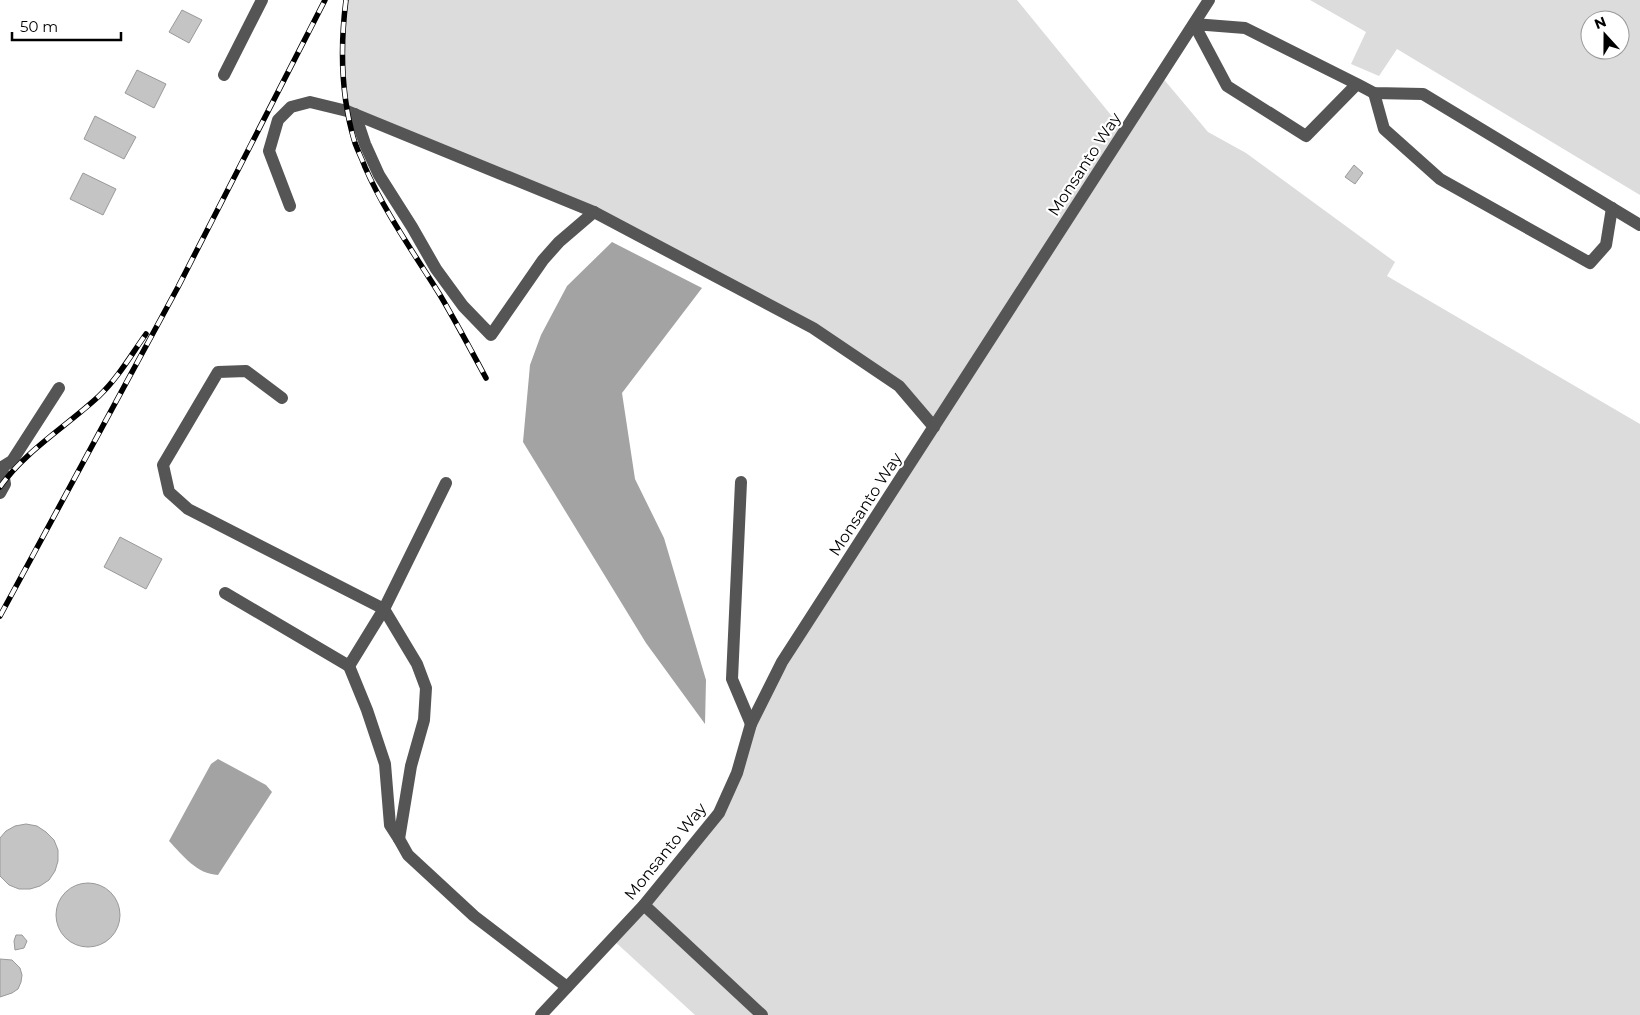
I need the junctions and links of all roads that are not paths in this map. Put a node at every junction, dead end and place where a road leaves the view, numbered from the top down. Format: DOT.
graph roads {
  1 [pos="262,0"];
  2 [pos="1210,0"];
  3 [pos="1194,24"];
  4 [pos="224,75"];
  5 [pos="1357,84"];
  6 [pos="1374,93"];
  7 [pos="355,114"];
  8 [pos="290,206"];
  9 [pos="1612,208"];
  10 [pos="594,212"];
  11 [pos="1640,225"];
  12 [pos="59,388"];
  13 [pos="282,398"];
  14 [pos="934,427"];
  15 [pos="1,468"];
  16 [pos="741,482"];
  17 [pos="446,483"];
  18 [pos="0,493"];
  19 [pos="225,593"];
  20 [pos="384,609"];
  21 [pos="349,666"];
  22 [pos="751,724"];
  23 [pos="399,839"];
  24 [pos="644,905"];
  25 [pos="567,987"];
  26 [pos="541,1015"];
  27 [pos="762,1015"];
  1 -- 4 [label="street"];
  2 -- 3 [label="street, Monsanto Way"];
  3 -- 5 [label="street"];
  3 -- 5 [label="street"];
  3 -- 14 [label="street, Monsanto Way"];
  5 -- 6 [label="street"];
  6 -- 9 [label="street"];
  6 -- 9 [label="street"];
  7 -- 8 [label="street"];
  7 -- 10 [label="street"];
  7 -- 10 [label="street"];
  9 -- 11 [label="street"];
  10 -- 14 [label="street"];
  12 -- 15 [label="street"];
  13 -- 20 [label="street"];
  14 -- 22 [label="street, Monsanto Way"];
  15 -- 18 [label="street"];
  16 -- 22 [label="street"];
  17 -- 20 [label="street"];
  19 -- 21 [label="street"];
  20 -- 21 [label="street"];
  20 -- 23 [label="street"];
  21 -- 23 [label="street"];
  22 -- 24 [label="street, Monsanto Way"];
  23 -- 25 [label="street"];
  24 -- 25 [label="street, Monsanto Way"];
  24 -- 27 [label="street"];
  25 -- 26 [label="street, Monsanto Way"];
}
